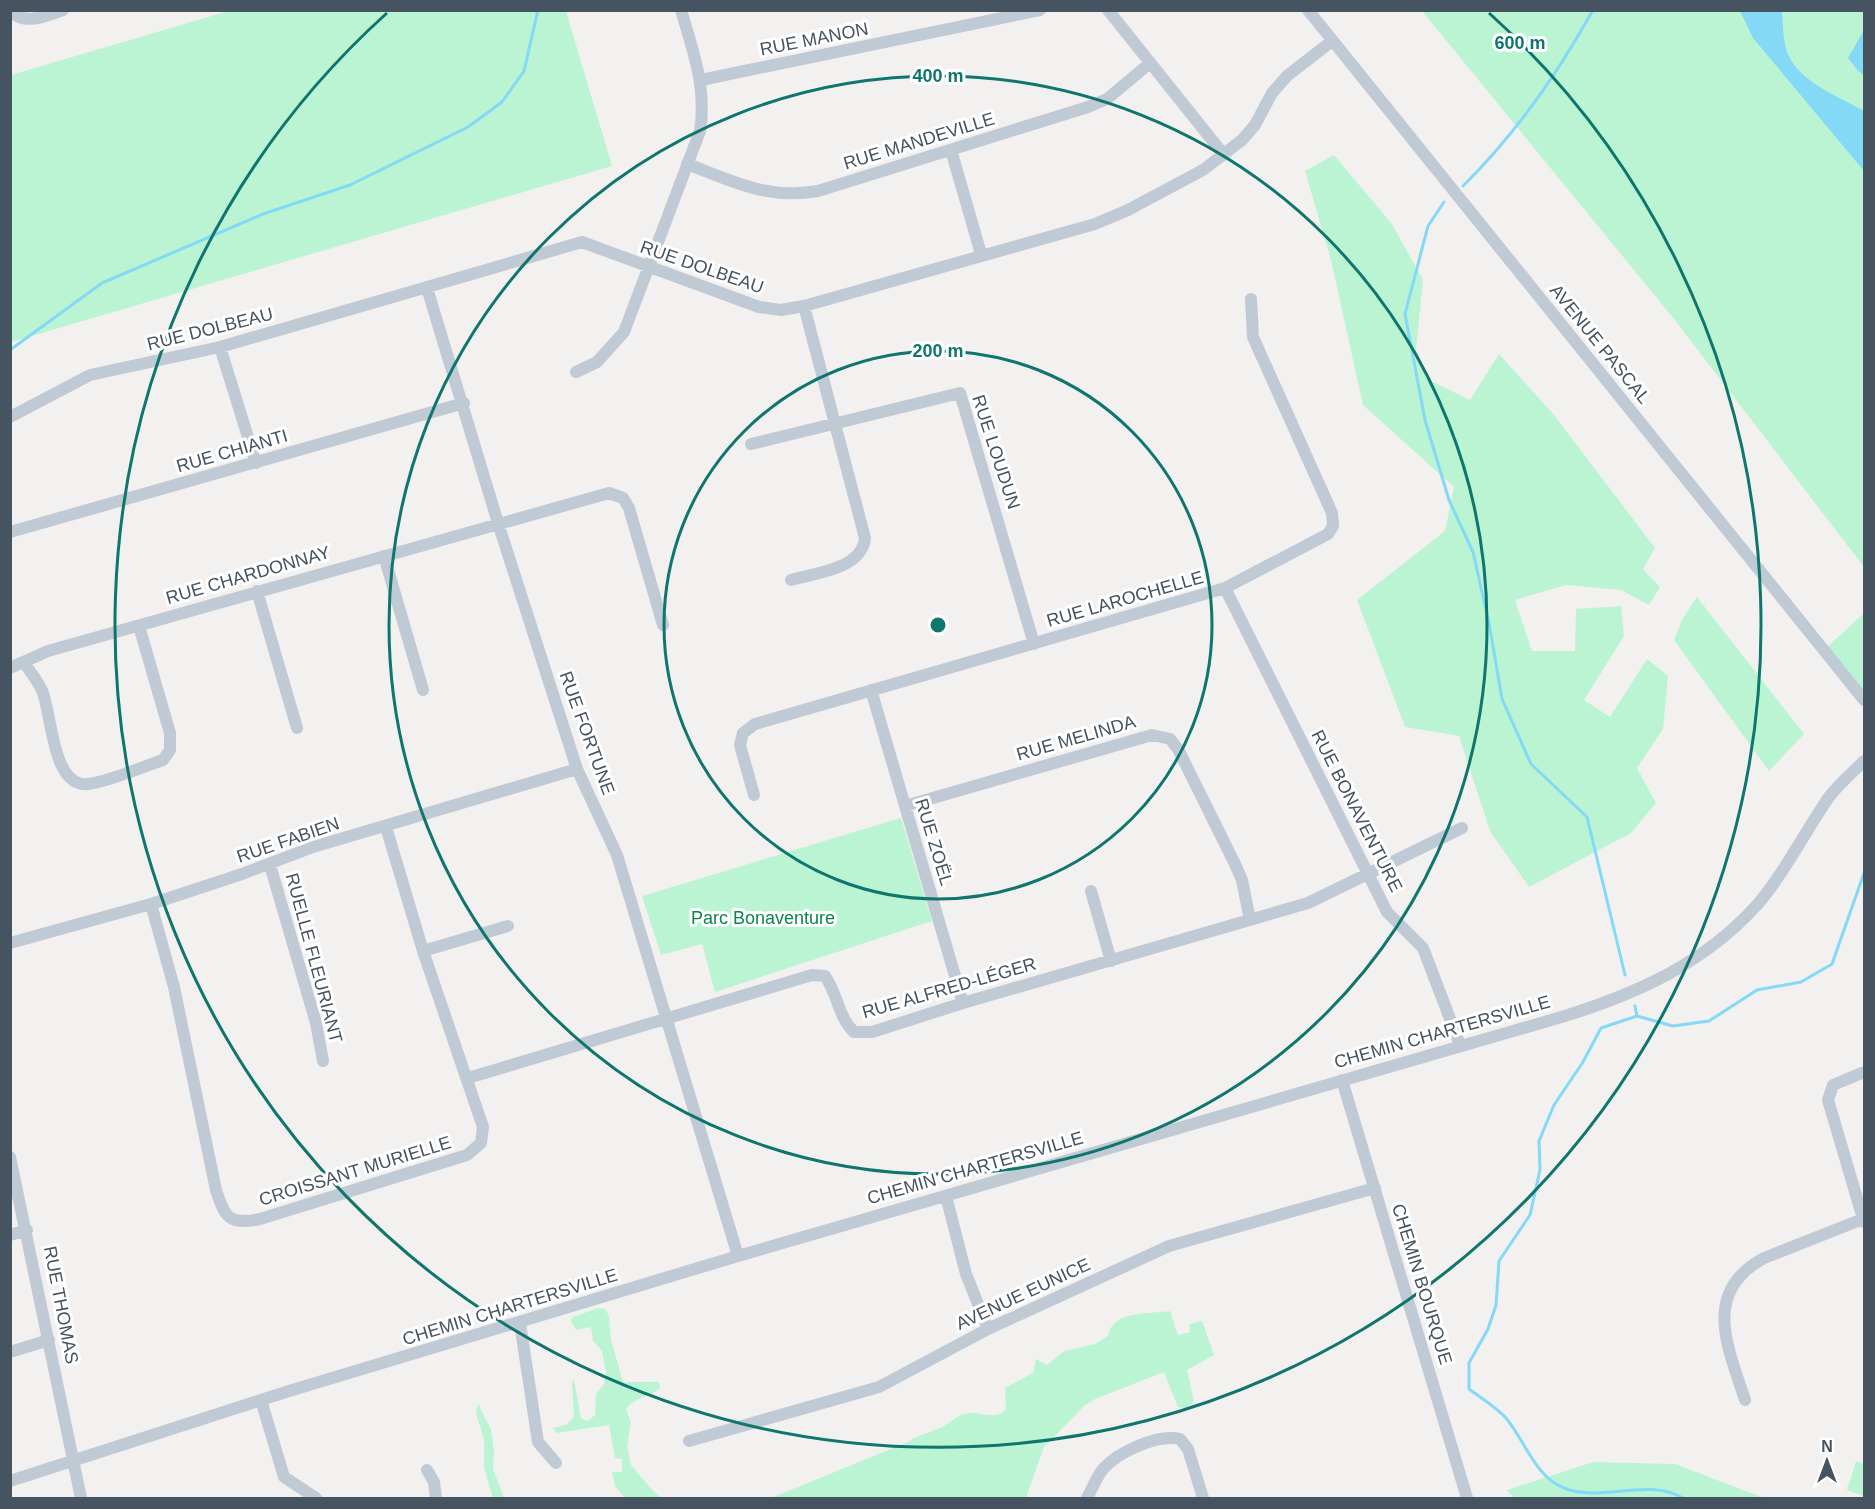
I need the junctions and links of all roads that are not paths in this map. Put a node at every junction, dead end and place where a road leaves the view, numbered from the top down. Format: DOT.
graph roads {
  1 [pos="63,10"];
  2 [pos="681,10"];
  3 [pos="1040,10"];
  4 [pos="1108,10"];
  5 [pos="1308,10"];
  6 [pos="10,11"];
  7 [pos="1332,41"];
  8 [pos="1150,63"];
  9 [pos="701,80"];
  10 [pos="951,150"];
  11 [pos="1224,155"];
  12 [pos="687,164"];
  13 [pos="981,254"];
  14 [pos="648,268"];
  15 [pos="427,288"];
  16 [pos="1251,299"];
  17 [pos="804,306"];
  18 [pos="220,347"];
  19 [pos="576,372"];
  20 [pos="464,403"];
  21 [pos="10,417"];
  22 [pos="835,424"];
  23 [pos="751,444"];
  24 [pos="256,462"];
  25 [pos="498,523"];
  26 [pos="10,532"];
  27 [pos="384,556"];
  28 [pos="791,580"];
  29 [pos="1225,588"];
  30 [pos="257,591"];
  31 [pos="663,625"];
  32 [pos="139,626"];
  33 [pos="1034,644"];
  34 [pos="24,662"];
  35 [pos="10,668"];
  36 [pos="423,690"];
  37 [pos="871,690"];
  38 [pos="1864,700"];
  39 [pos="297,728"];
  40 [pos="1864,761"];
  41 [pos="577,770"];
  42 [pos="754,795"];
  43 [pos="905,806"];
  44 [pos="386,827"];
  45 [pos="1462,828"];
  46 [pos="270,865"];
  47 [pos="1368,874"];
  48 [pos="1090,891"];
  49 [pos="151,904"];
  50 [pos="1250,920"];
  51 [pos="508,926"];
  52 [pos="10,943"];
  53 [pos="423,951"];
  54 [pos="1111,961"];
  55 [pos="963,1003"];
  56 [pos="667,1018"];
  57 [pos="1460,1045"];
  58 [pos="323,1061"];
  59 [pos="1864,1072"];
  60 [pos="468,1078"];
  61 [pos="1342,1080"];
  62 [pos="10,1157"];
  63 [pos="1375,1188"];
  64 [pos="946,1196"];
  65 [pos="1864,1220"];
  66 [pos="27,1230"];
  67 [pos="10,1235"];
  68 [pos="738,1256"];
  69 [pos="520,1323"];
  70 [pos="988,1329"];
  71 [pos="49,1340"];
  72 [pos="10,1352"];
  73 [pos="261,1400"];
  74 [pos="1745,1400"];
  75 [pos="690,1441"];
  76 [pos="75,1461"];
  77 [pos="556,1463"];
  78 [pos="427,1470"];
  79 [pos="10,1481"];
  80 [pos="81,1498"];
  81 [pos="316,1498"];
  82 [pos="436,1498"];
  83 [pos="1088,1498"];
  84 [pos="1203,1498"];
  85 [pos="1467,1498"];
  1 -- 6 [label="street"];
  2 -- 9 [label="street"];
  3 -- 9 [label="street, RUE MANON"];
  4 -- 8 [label="street"];
  5 -- 7 [label="street, AVENUE PASCAL"];
  7 -- 11 [label="street, RUE DOLBEAU"];
  7 -- 38 [label="street, AVENUE PASCAL"];
  8 -- 10 [label="street, RUE MANDEVILLE"];
  8 -- 11 [label="street"];
  9 -- 12 [label="street"];
  10 -- 12 [label="street, RUE MANDEVILLE"];
  10 -- 13 [label="street"];
  11 -- 13 [label="street, RUE DOLBEAU"];
  12 -- 14 [label="street"];
  13 -- 17 [label="street, RUE DOLBEAU"];
  14 -- 15 [label="street, RUE DOLBEAU"];
  14 -- 17 [label="street, RUE DOLBEAU"];
  14 -- 19 [label="street"];
  15 -- 18 [label="street, RUE DOLBEAU"];
  15 -- 20 [label="street, RUE FORTUNE"];
  16 -- 29 [label="street, RUE LAROCHELLE"];
  17 -- 22 [label="street"];
  18 -- 21 [label="street, RUE DOLBEAU"];
  18 -- 24 [label="street"];
  20 -- 24 [label="street, RUE CHIANTI"];
  20 -- 25 [label="street, RUE FORTUNE"];
  22 -- 23 [label="street"];
  22 -- 28 [label="street"];
  22 -- 33 [label="street, RUE LOUDUN"];
  24 -- 26 [label="street, RUE CHIANTI"];
  25 -- 27 [label="street, RUE CHARDONNAY"];
  25 -- 31 [label="street, RUE CHARDONNAY"];
  25 -- 41 [label="street, RUE FORTUNE"];
  27 -- 30 [label="street, RUE CHARDONNAY"];
  27 -- 36 [label="street"];
  29 -- 33 [label="street, RUE LAROCHELLE"];
  29 -- 47 [label="street, RUE BONAVENTURE"];
  30 -- 32 [label="street, RUE CHARDONNAY"];
  30 -- 39 [label="street"];
  32 -- 34 [label="street, RUE CHARDONNAY"];
  32 -- 34 [label="street"];
  33 -- 37 [label="street, RUE LAROCHELLE"];
  34 -- 35 [label="street, RUE CHARDONNAY"];
  37 -- 42 [label="street, RUE LAROCHELLE"];
  37 -- 43 [label="street, RUE ZOËL"];
  40 -- 57 [label="street, CHEMIN CHARTERSVILLE"];
  41 -- 44 [label="street, RUE FABIEN"];
  41 -- 56 [label="street, RUE FORTUNE"];
  43 -- 50 [label="street, RUE MELINDA"];
  43 -- 55 [label="street, RUE ZOËL"];
  44 -- 46 [label="street, RUE FABIEN"];
  44 -- 53 [label="street, CROISSANT MURIELLE"];
  45 -- 47 [label="street, RUE ALFRED-LÉGER"];
  46 -- 49 [label="street, RUE FABIEN"];
  46 -- 58 [label="street, RUELLE FLEURIANT"];
  47 -- 50 [label="street, RUE ALFRED-LÉGER"];
  47 -- 57 [label="street, RUE BONAVENTURE"];
  48 -- 54 [label="street"];
  49 -- 52 [label="street, RUE FABIEN"];
  49 -- 60 [label="street, CROISSANT MURIELLE"];
  50 -- 54 [label="street, RUE ALFRED-LÉGER"];
  51 -- 53 [label="street"];
  53 -- 60 [label="street, CROISSANT MURIELLE"];
  54 -- 55 [label="street, RUE ALFRED-LÉGER"];
  55 -- 56 [label="street, RUE ALFRED-LÉGER"];
  56 -- 60 [label="street, RUE ALFRED-LÉGER"];
  56 -- 68 [label="street, RUE FORTUNE"];
  57 -- 61 [label="street, CHEMIN CHARTERSVILLE"];
  59 -- 65 [label="street"];
  61 -- 63 [label="street, CHEMIN BOURQUE"];
  61 -- 64 [label="street, CHEMIN CHARTERSVILLE"];
  62 -- 66 [label="street, RUE THOMAS"];
  63 -- 70 [label="street, AVENUE EUNICE"];
  63 -- 85 [label="street, CHEMIN BOURQUE"];
  64 -- 68 [label="street, CHEMIN CHARTERSVILLE"];
  64 -- 70 [label="street"];
  65 -- 74 [label="street"];
  66 -- 67 [label="street"];
  66 -- 71 [label="street, RUE THOMAS"];
  68 -- 69 [label="street, CHEMIN CHARTERSVILLE"];
  69 -- 73 [label="street, CHEMIN CHARTERSVILLE"];
  69 -- 77 [label="street"];
  70 -- 75 [label="street, AVENUE EUNICE"];
  71 -- 72 [label="street"];
  71 -- 76 [label="street, RUE THOMAS"];
  73 -- 76 [label="street, CHEMIN CHARTERSVILLE"];
  73 -- 81 [label="street"];
  76 -- 79 [label="street, CHEMIN CHARTERSVILLE"];
  76 -- 80 [label="street, RUE THOMAS"];
  78 -- 82 [label="street"];
  83 -- 84 [label="street"];
}
